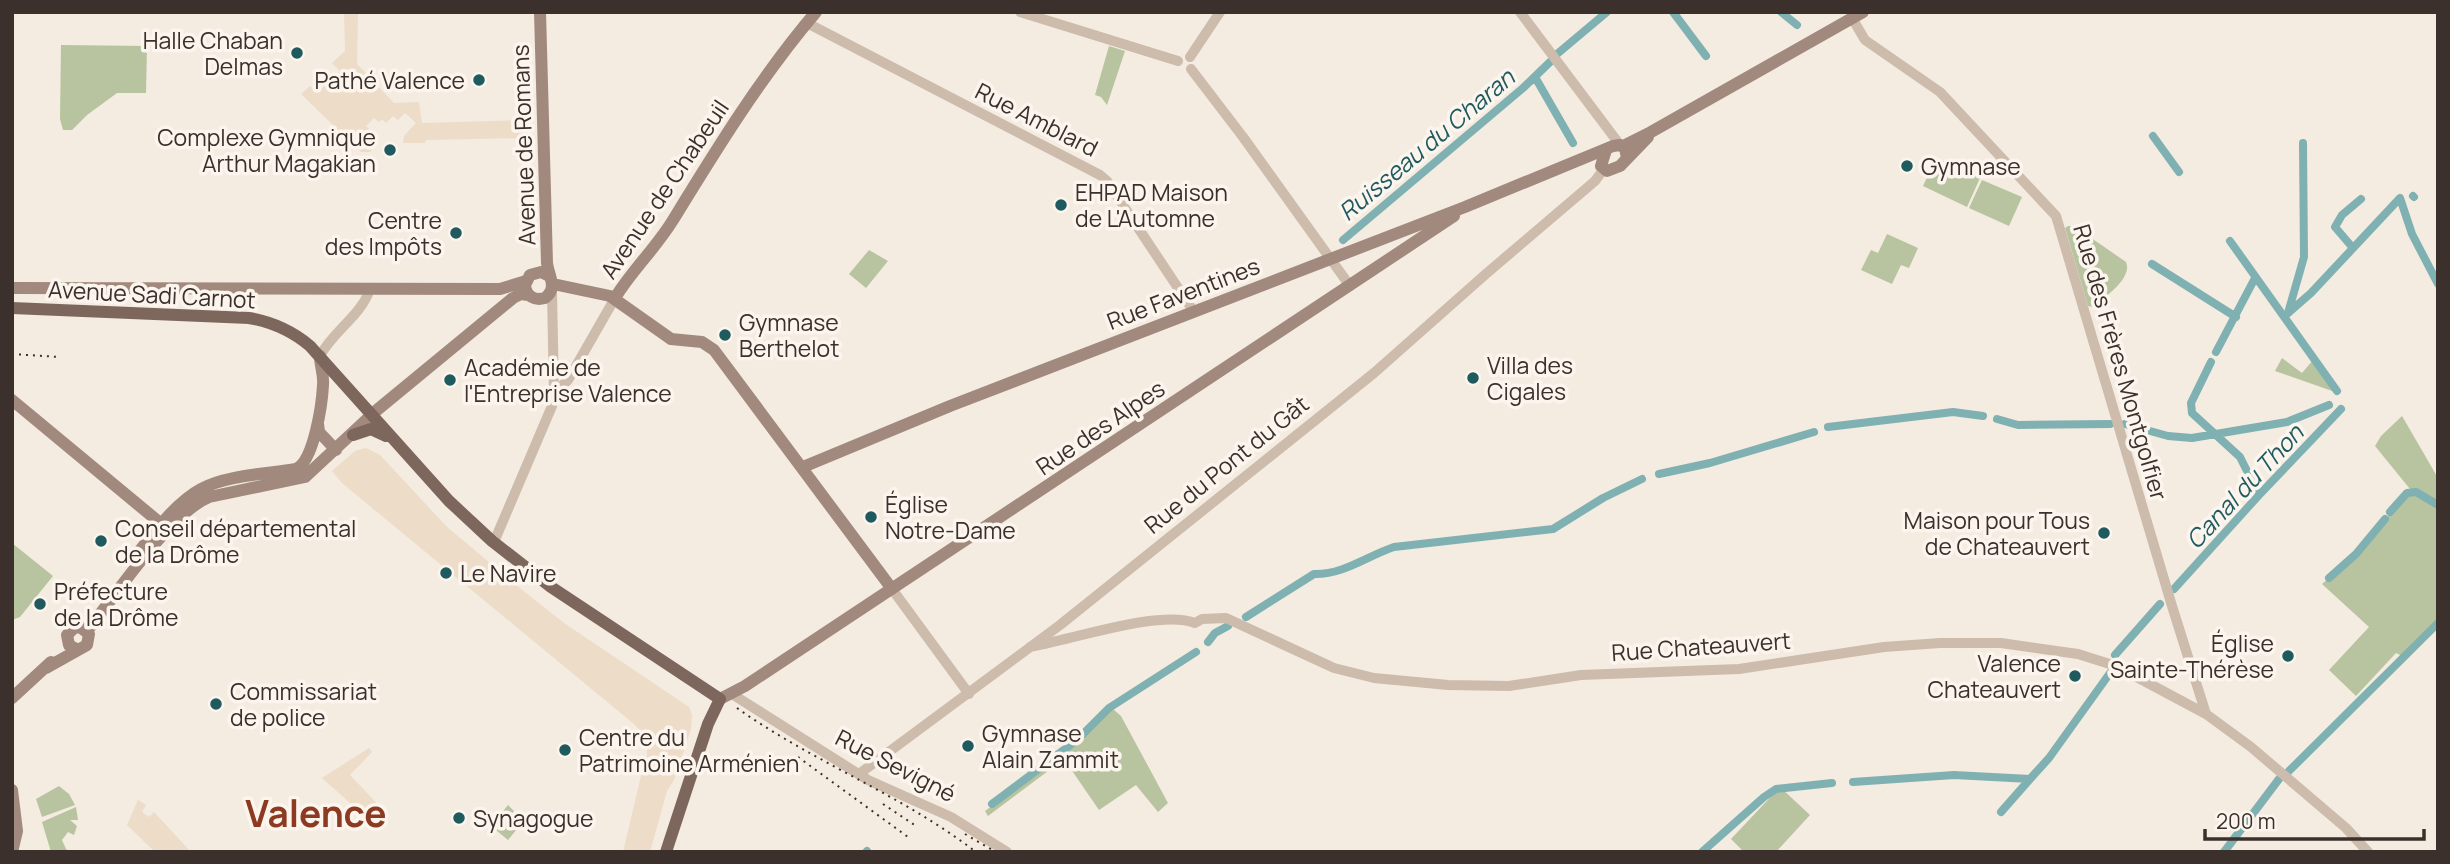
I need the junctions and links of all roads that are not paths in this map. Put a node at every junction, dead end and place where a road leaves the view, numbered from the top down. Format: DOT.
graph roads {
  1 [pos="533,12"];
  2 [pos="540,12"];
  3 [pos="816,12"];
  4 [pos="1020,12"];
  5 [pos="1220,12"];
  6 [pos="1520,12"];
  7 [pos="1857,15"];
  8 [pos="807,23"];
  9 [pos="1190,57"];
  10 [pos="1178,61"];
  11 [pos="1191,69"];
  12 [pos="1623,149"];
  13 [pos="1606,150"];
  14 [pos="1580,161"];
  15 [pos="1602,168"];
  16 [pos="1429,226"];
  17 [pos="1331,258"];
  18 [pos="526,281"];
  19 [pos="551,283"];
  20 [pos="1350,286"];
  21 [pos="12,288"];
  22 [pos="370,289"];
  23 [pos="500,289"];
  24 [pos="528,295"];
  25 [pos="513,298"];
  26 [pos="615,298"];
  27 [pos="12,308"];
  28 [pos="1194,312"];
  29 [pos="320,356"];
  30 [pos="323,387"];
  31 [pos="347,389"];
  32 [pos="554,393"];
  33 [pos="12,400"];
  34 [pos="372,415"];
  35 [pos="317,420"];
  36 [pos="353,435"];
  37 [pos="396,442"];
  38 [pos="335,450"];
  39 [pos="803,467"];
  40 [pos="165,527"];
  41 [pos="493,541"];
  42 [pos="892,589"];
  43 [pos="84,629"];
  44 [pos="73,647"];
  45 [pos="1030,647"];
  46 [pos="15,694"];
  47 [pos="969,694"];
  48 [pos="726,696"];
  49 [pos="2206,713"];
  50 [pos="859,774"];
  51 [pos="12,790"];
  52 [pos="1007,851"];
  53 [pos="12,852"];
  54 [pos="666,852"];
  55 [pos="2368,852"];
  1 -- 19 [label="main road, Avenue de Romans"];
  2 -- 19 [label="main road, Avenue de Romans"];
  3 -- 8 [label="main road, Avenue de Chabeuil"];
  4 -- 10 [label="street"];
  5 -- 9 [label="street"];
  6 -- 12 [label="street"];
  7 -- 12 [label="main road"];
  7 -- 49 [label="street, Rue des Frères Montgolfier"];
  8 -- 26 [label="main road, Avenue de Chabeuil"];
  8 -- 28 [label="street, Rue Amblard"];
  9 -- 10 [label="street"];
  9 -- 11 [label="street"];
  10 -- 11 [label="street"];
  11 -- 17 [label="street"];
  12 -- 13 [label="main road, Rue Faventines"];
  12 -- 15 [label="main road"];
  13 -- 14 [label="main road, Rue Faventines"];
  13 -- 15 [label="main road"];
  14 -- 15 [label="main road"];
  14 -- 16 [label="main road, Rue Faventines"];
  15 -- 45 [label="street, Rue du Pont du Gât"];
  16 -- 17 [label="main road, Rue Faventines"];
  16 -- 20 [label="main road, Rue des Alpes"];
  17 -- 20 [label="street"];
  17 -- 28 [label="main road, Rue Faventines"];
  18 -- 19 [label="main road"];
  18 -- 23 [label="main road"];
  18 -- 24 [label="main road"];
  19 -- 24 [label="main road"];
  19 -- 26 [label="main road"];
  19 -- 32 [label="street, Avenue de Romans"];
  20 -- 42 [label="main road, Rue des Alpes"];
  21 -- 22 [label="main road"];
  22 -- 23 [label="main road"];
  22 -- 29 [label="street"];
  23 -- 25 [label="main road"];
  24 -- 25 [label="main road"];
  25 -- 34 [label="main road"];
  26 -- 32 [label="street, Avenue de Chabeuil"];
  26 -- 39 [label="main road"];
  27 -- 29 [label="main road, Avenue Sadi Carnot"];
  28 -- 39 [label="main road, Rue Faventines"];
  29 -- 30 [label="main road"];
  29 -- 31 [label="main road, Avenue Sadi Carnot"];
  30 -- 31 [label="main road"];
  30 -- 35 [label="main road"];
  31 -- 34 [label="main road, Avenue Sadi Carnot"];
  32 -- 41 [label="street"];
  33 -- 40 [label="main road"];
  34 -- 36 [label="main road"];
  34 -- 37 [label="main road, Avenue Sadi Carnot"];
  35 -- 38 [label="main road"];
  35 -- 40 [label="main road"];
  36 -- 37 [label="main road, Avenue Sadi Carnot"];
  36 -- 38 [label="main road"];
  37 -- 41 [label="main road, Avenue Sadi Carnot"];
  38 -- 40 [label="main road"];
  39 -- 42 [label="main road"];
  40 -- 43 [label="main road"];
  41 -- 48 [label="main road, Avenue Sadi Carnot"];
  42 -- 47 [label="street"];
  42 -- 48 [label="main road, Rue des Alpes"];
  43 -- 44 [label="main road"];
  43 -- 44 [label="main road"];
  44 -- 46 [label="main road"];
  45 -- 47 [label="street, Rue du Pont du Gât"];
  45 -- 49 [label="street, Rue Chateauvert"];
  47 -- 50 [label="street, Rue du Pont du Gât"];
  48 -- 50 [label="street, Rue Sevigné"];
  48 -- 54 [label="main road"];
  49 -- 55 [label="street, Rue Chateauvert"];
  50 -- 52 [label="street, Rue Sevigné"];
  51 -- 53 [label="main road"];
}
